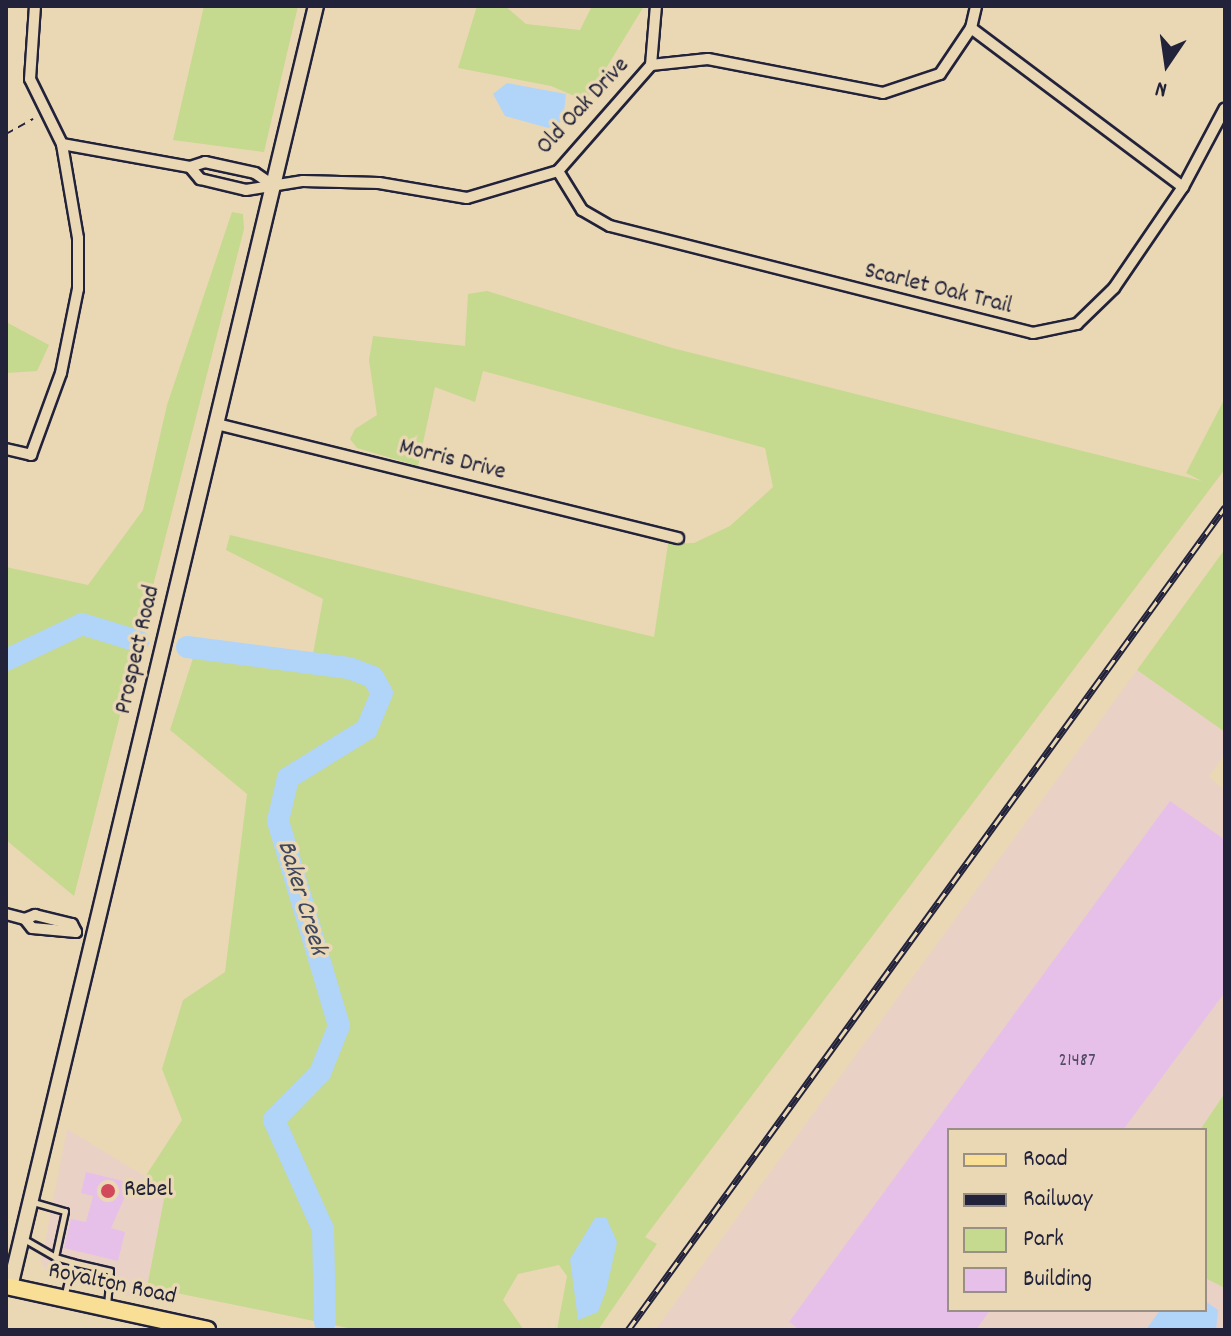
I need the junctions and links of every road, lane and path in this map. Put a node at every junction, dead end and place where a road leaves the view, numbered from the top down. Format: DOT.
graph roads {
  1 [pos="35,6"];
  2 [pos="316,6"];
  3 [pos="656,6"];
  4 [pos="976,6"];
  5 [pos="971,28"];
  6 [pos="651,65"];
  7 [pos="1225,108"];
  8 [pos="33,119"];
  9 [pos="6,134"];
  10 [pos="62,144"];
  11 [pos="190,167"];
  12 [pos="558,171"];
  13 [pos="273,185"];
  14 [pos="1183,187"];
  15 [pos="217,424"];
  16 [pos="6,449"];
  17 [pos="678,538"];
  18 [pos="6,914"];
  19 [pos="95,937"];
  20 [pos="31,1202"];
  21 [pos="23,1239"];
  22 [pos="55,1257"];
  23 [pos="72,1262"];
  24 [pos="7,1292"];
  25 [pos="64,1299"];
  26 [pos="106,1308"];
  27 [pos="205,1330"];
  1 -- 10 [label="street"];
  2 -- 13 [label="street, Prospect Road"];
  3 -- 6 [label="street"];
  4 -- 5 [label="street, Old Oak Drive"];
  5 -- 6 [label="street, Old Oak Drive"];
  5 -- 14 [label="street"];
  6 -- 12 [label="street, Old Oak Drive"];
  7 -- 14 [label="street, Scarlet Oak Trail"];
  8 -- 9 [label="path"];
  10 -- 11 [label="street"];
  10 -- 16 [label="street"];
  11 -- 13 [label="street"];
  11 -- 13 [label="street, Old Oak Drive"];
  12 -- 13 [label="street, Old Oak Drive"];
  12 -- 14 [label="street, Scarlet Oak Trail"];
  13 -- 15 [label="street, Prospect Road"];
  15 -- 17 [label="street, Morris Drive"];
  15 -- 19 [label="street, Prospect Road"];
  18 -- 19 [label="street"];
  19 -- 20 [label="street, Prospect Road"];
  20 -- 21 [label="street, Prospect Road"];
  20 -- 22 [label="lane"];
  21 -- 22 [label="lane"];
  21 -- 24 [label="street, Prospect Road"];
  22 -- 23 [label="lane"];
  23 -- 25 [label="lane"];
  23 -- 26 [label="lane"];
  24 -- 25 [label="main road, Royalton Road"];
  25 -- 26 [label="main road, Royalton Road"];
  26 -- 27 [label="main road, Royalton Road"];
}
